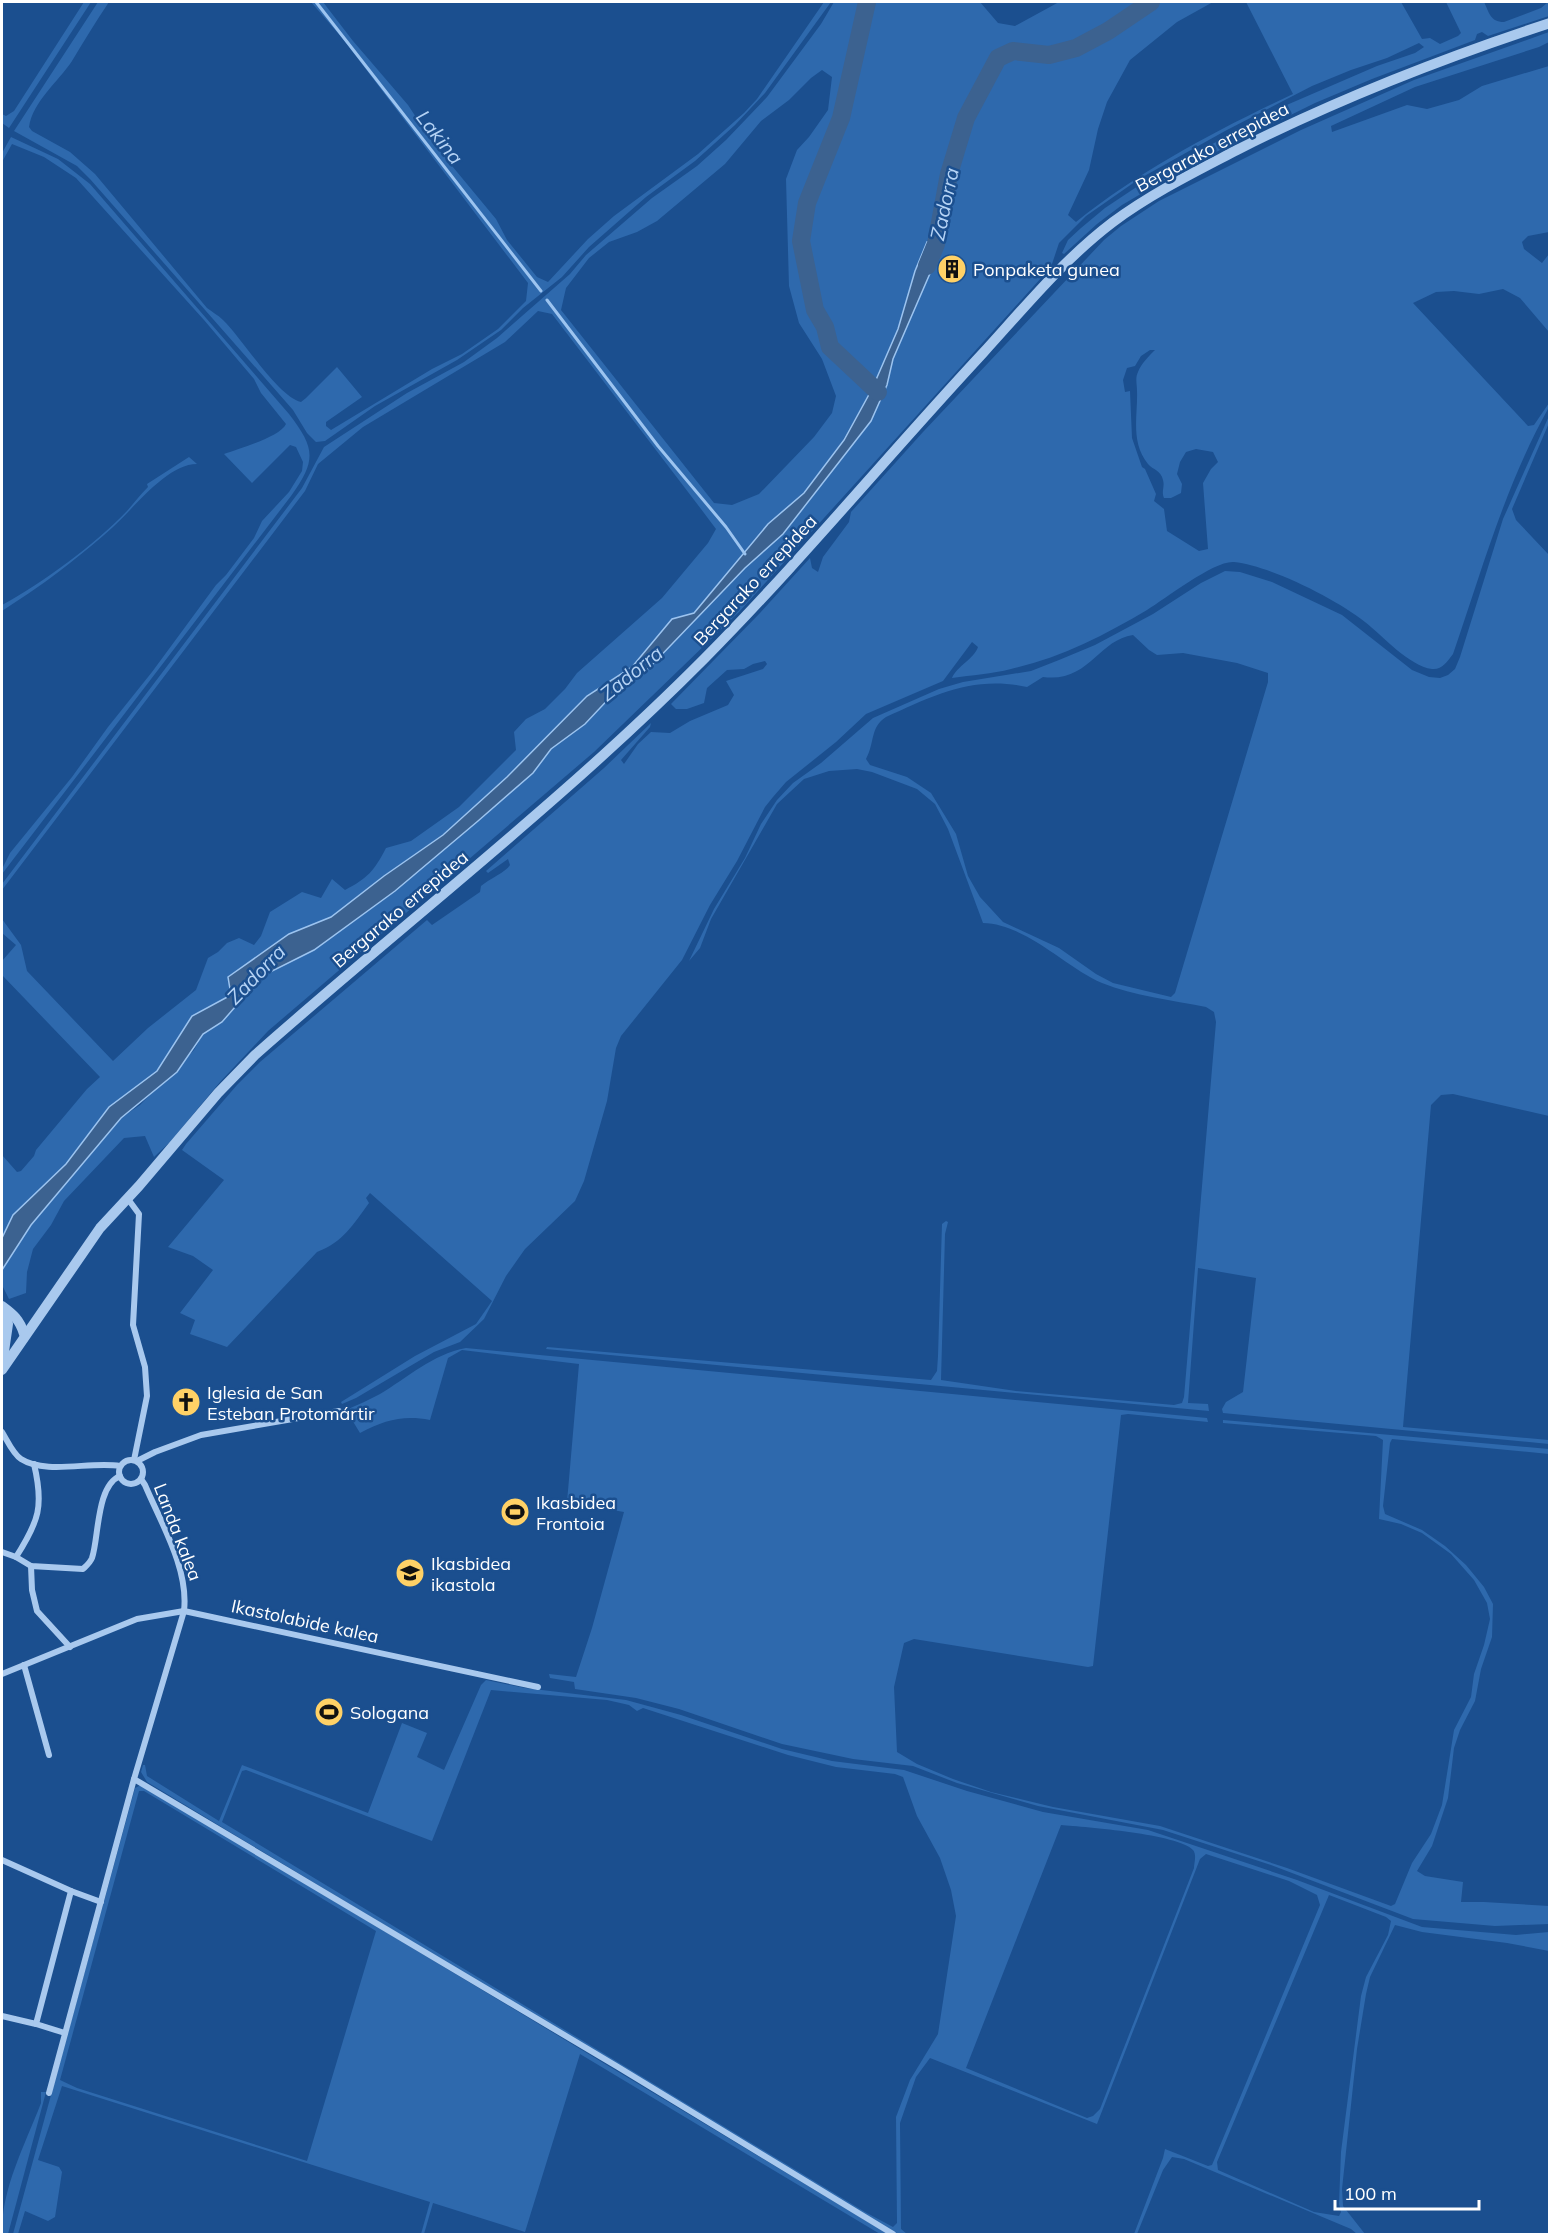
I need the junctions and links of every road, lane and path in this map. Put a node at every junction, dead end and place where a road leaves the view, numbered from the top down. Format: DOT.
graph roads {
  1 [pos="1550,23"];
  2 [pos="128,1198"];
  3 [pos="2,1307"];
  4 [pos="41,1310"];
  5 [pos="12,1321"];
  6 [pos="24,1334"];
  7 [pos="2,1370"];
  8 [pos="339,1411"];
  9 [pos="2,1432"];
  10 [pos="135,1461"];
  11 [pos="34,1464"];
  12 [pos="120,1466"];
  13 [pos="120,1476"];
  14 [pos="141,1479"];
  15 [pos="2,1552"];
  16 [pos="16,1557"];
  17 [pos="31,1566"];
  18 [pos="184,1611"];
  19 [pos="70,1647"];
  20 [pos="24,1665"];
  21 [pos="2,1674"];
  22 [pos="538,1687"];
  23 [pos="49,1755"];
  24 [pos="134,1779"];
  25 [pos="2,1860"];
  26 [pos="71,1891"];
  27 [pos="100,1902"];
  28 [pos="2,2016"];
  29 [pos="36,2024"];
  30 [pos="65,2033"];
  31 [pos="49,2093"];
  32 [pos="893,2235"];
  1 -- 2 [label="street, Bergarako errepidea"];
  2 -- 4 [label="street, Bergarako errepidea"];
  2 -- 10 [label="street"];
  3 -- 5 [label="street"];
  4 -- 5 [label="street"];
  4 -- 6 [label="street, Bergarako errepidea"];
  5 -- 6 [label="street"];
  5 -- 7 [label="street"];
  6 -- 7 [label="street, Bergarako errepidea"];
  8 -- 10 [label="street"];
  9 -- 11 [label="street"];
  10 -- 12 [label="street"];
  10 -- 14 [label="street"];
  11 -- 12 [label="street"];
  11 -- 16 [label="street"];
  12 -- 13 [label="street"];
  13 -- 14 [label="street"];
  13 -- 17 [label="street"];
  14 -- 18 [label="street, Landa kalea"];
  15 -- 16 [label="street"];
  16 -- 17 [label="street"];
  17 -- 19 [label="street"];
  18 -- 19 [label="street, Ikastolabide kalea"];
  18 -- 22 [label="street, Ikastolabide kalea"];
  18 -- 24 [label="street, Landa kalea"];
  19 -- 20 [label="street, Ikastolabide kalea"];
  20 -- 21 [label="street, Ikastolabide kalea"];
  20 -- 23 [label="street"];
  24 -- 27 [label="street, Landa kalea"];
  24 -- 32 [label="street"];
  25 -- 26 [label="street"];
  26 -- 27 [label="street"];
  26 -- 29 [label="street"];
  27 -- 30 [label="street, Landa kalea"];
  28 -- 29 [label="street"];
  29 -- 30 [label="street"];
  30 -- 31 [label="street, Landa kalea"];
}
